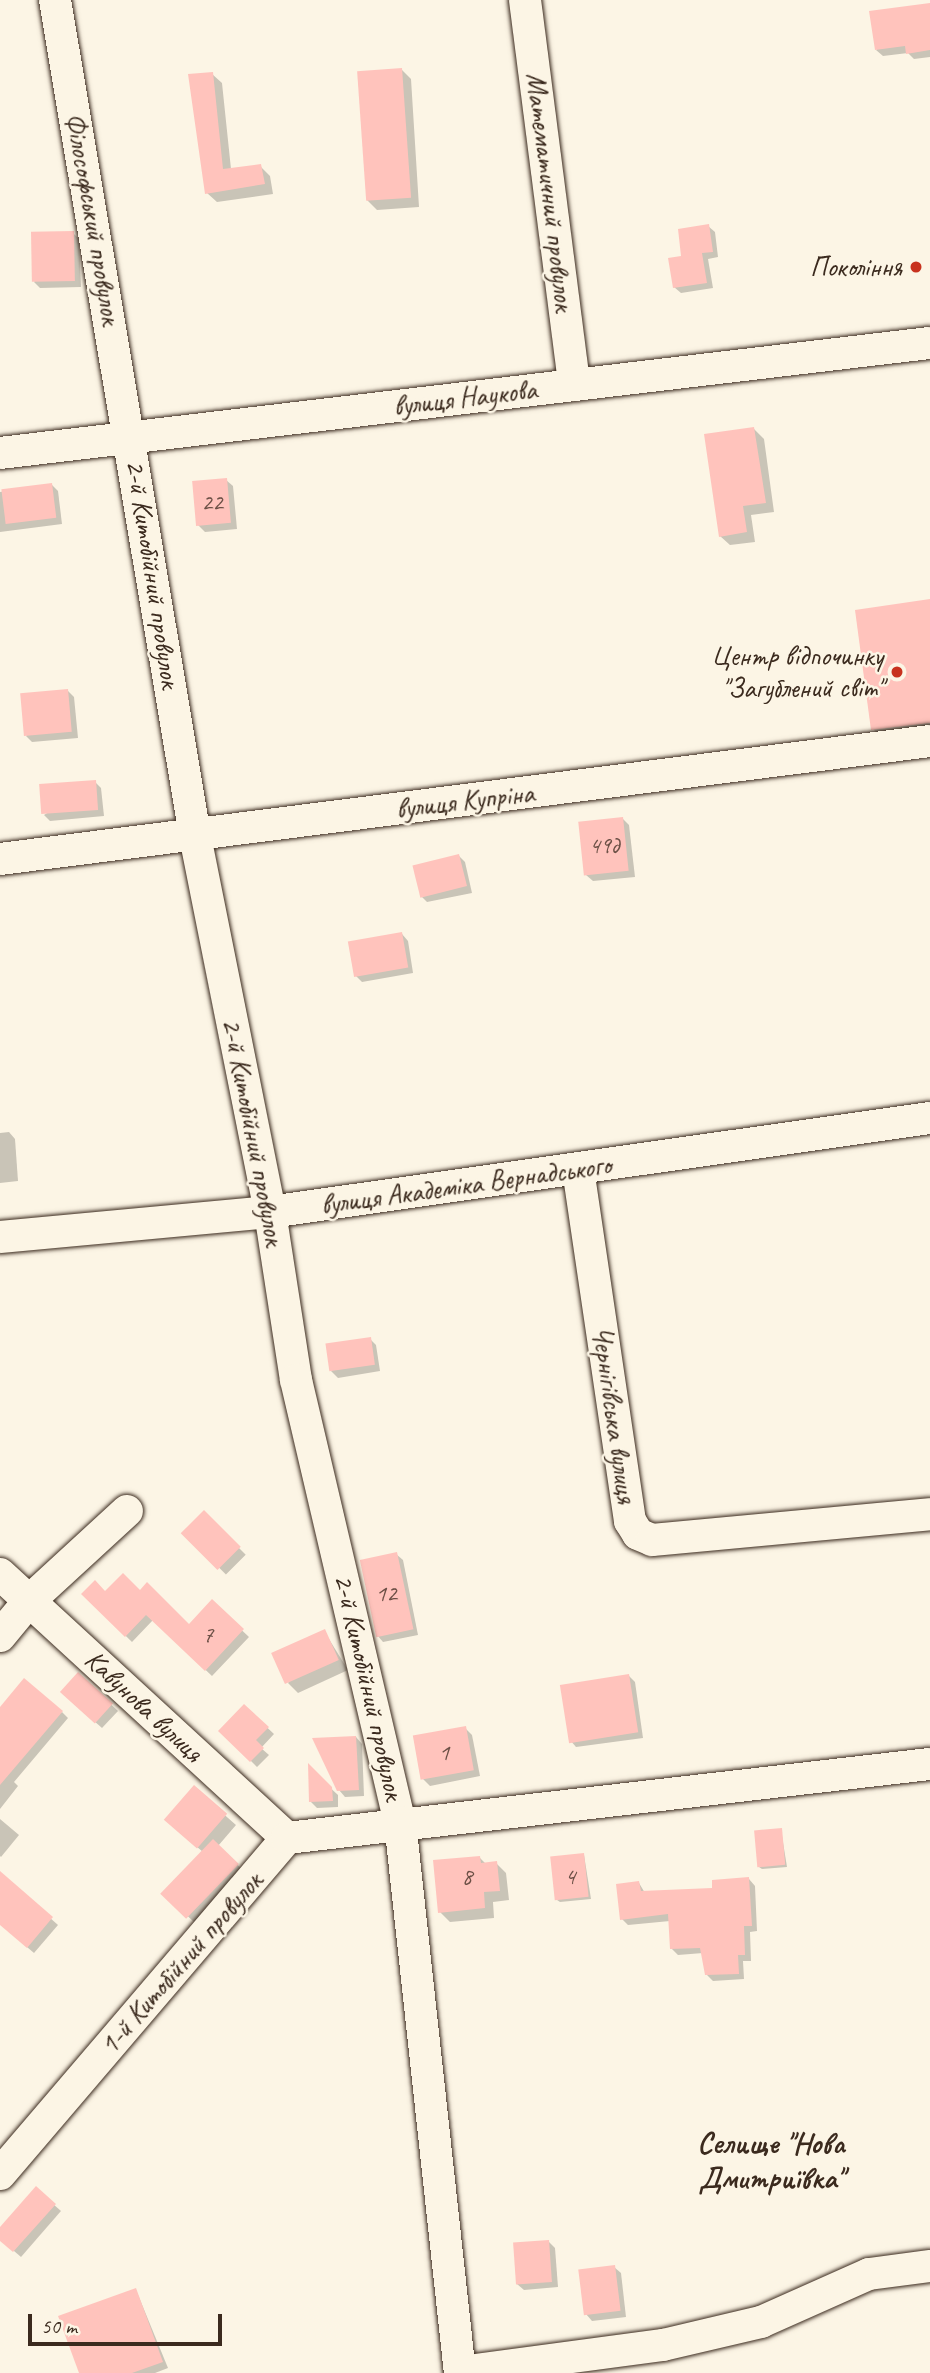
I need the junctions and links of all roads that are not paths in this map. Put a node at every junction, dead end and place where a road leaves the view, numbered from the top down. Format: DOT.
graph roads {
  1 [pos="55,0"];
  2 [pos="525,0"];
  3 [pos="930,343"];
  4 [pos="574,385"];
  5 [pos="131,437"];
  6 [pos="0,453"];
  7 [pos="930,741"];
  8 [pos="195,836"];
  9 [pos="0,859"];
  10 [pos="930,1118"];
  11 [pos="578,1169"];
  12 [pos="270,1212"];
  13 [pos="0,1237"];
  14 [pos="127,1511"];
  15 [pos="930,1514"];
  16 [pos="0,1574"];
  17 [pos="29,1601"];
  18 [pos="0,1636"];
  19 [pos="930,1764"];
  20 [pos="400,1822"];
  21 [pos="287,1838"];
  22 [pos="0,2174"];
  23 [pos="930,2266"];
  24 [pos="460,2372"];
  1 -- 5 [label="street, Філософський провулок"];
  2 -- 4 [label="street, Математичний провулок"];
  3 -- 4 [label="street, вулиця Наукова"];
  4 -- 5 [label="street, вулиця Наукова"];
  5 -- 6 [label="street, вулиця Наукова"];
  5 -- 8 [label="street, 2-й Китобійний провулок"];
  7 -- 8 [label="street, вулиця Купріна"];
  8 -- 9 [label="street, вулиця Купріна"];
  8 -- 12 [label="street, 2-й Китобійний провулок"];
  10 -- 11 [label="street, вулиця Академіка Вернадського"];
  11 -- 12 [label="street, вулиця Академіка Вернадського"];
  11 -- 15 [label="street, Чернігівська вулиця"];
  12 -- 13 [label="street, вулиця Академіка Вернадського"];
  12 -- 20 [label="street, 2-й Китобійний провулок"];
  14 -- 17 [label="street"];
  16 -- 17 [label="street, Кавунова вулиця"];
  17 -- 18 [label="street"];
  17 -- 21 [label="street, Кавунова вулиця"];
  19 -- 20 [label="street, 2-й Китобійний провулок"];
  20 -- 21 [label="street"];
  20 -- 24 [label="street, 2-й Китобійний провулок"];
  21 -- 22 [label="street, 1-й Китобійний провулок"];
  23 -- 24 [label="street"];
}
